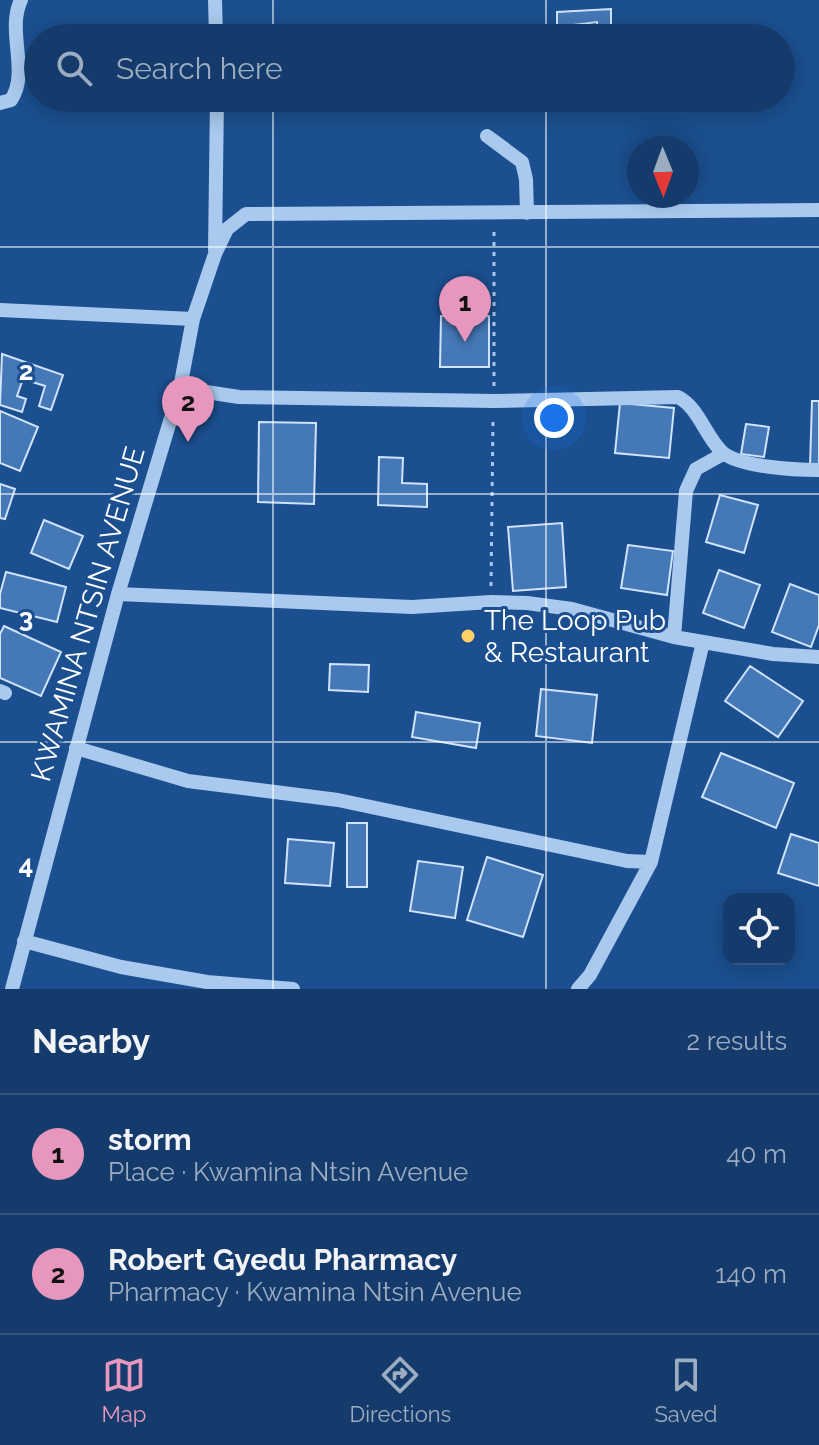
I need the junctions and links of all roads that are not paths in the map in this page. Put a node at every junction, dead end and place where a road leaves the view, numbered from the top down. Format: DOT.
graph roads {
  1 [pos="21,0"];
  2 [pos="215,0"];
  3 [pos="216,24"];
  4 [pos="0,103"];
  5 [pos="217,112"];
  6 [pos="487,136"];
  7 [pos="819,210"];
  8 [pos="527,213"];
  9 [pos="215,254"];
  10 [pos="0,310"];
  11 [pos="193,319"];
  12 [pos="180,388"];
  13 [pos="723,454"];
  14 [pos="819,470"];
  15 [pos="118,594"];
  16 [pos="674,637"];
  17 [pos="703,642"];
  18 [pos="819,657"];
  19 [pos="76,748"];
  20 [pos="651,862"];
  21 [pos="24,941"];
  22 [pos="226,986"];
  23 [pos="12,989"];
  24 [pos="293,989"];
  25 [pos="578,989"];
  1 -- 4 [label="street"];
  2 -- 3 [label="street"];
  5 -- 9 [label="street"];
  6 -- 8 [label="street"];
  7 -- 8 [label="street, KWAMINA NTSIN AVENUE"];
  8 -- 9 [label="street, KWAMINA NTSIN AVENUE"];
  9 -- 11 [label="street, KWAMINA NTSIN AVENUE"];
  10 -- 11 [label="street"];
  11 -- 12 [label="street, KWAMINA NTSIN AVENUE"];
  12 -- 13 [label="street"];
  12 -- 15 [label="street, KWAMINA NTSIN AVENUE"];
  13 -- 14 [label="street"];
  13 -- 16 [label="street"];
  15 -- 16 [label="street"];
  15 -- 19 [label="street, KWAMINA NTSIN AVENUE"];
  16 -- 17 [label="street"];
  17 -- 18 [label="street"];
  17 -- 20 [label="street"];
  19 -- 20 [label="street"];
  19 -- 21 [label="street, KWAMINA NTSIN AVENUE"];
  20 -- 25 [label="street"];
  21 -- 22 [label="street"];
  21 -- 23 [label="street, KWAMINA NTSIN AVENUE"];
  22 -- 24 [label="street"];
}
